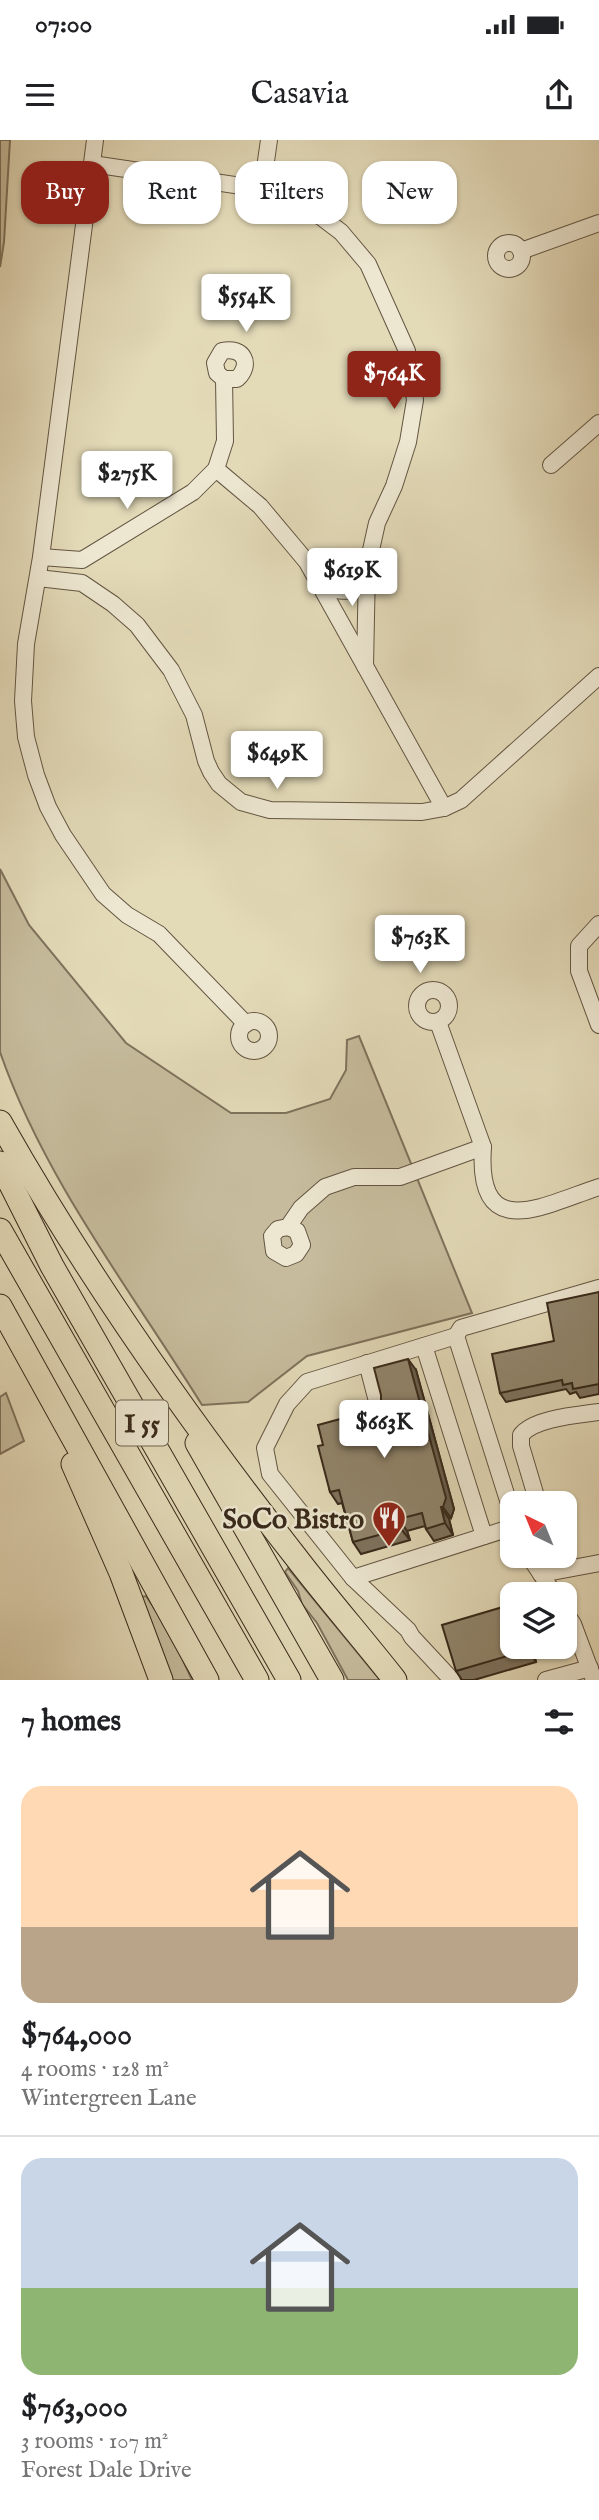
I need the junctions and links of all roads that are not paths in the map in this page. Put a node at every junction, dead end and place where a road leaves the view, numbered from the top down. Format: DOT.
graph roads {
  1 [pos="95,140"];
  2 [pos="269,140"];
  3 [pos="92,161"];
  4 [pos="266,161"];
  5 [pos="109,166"];
  6 [pos="235,185"];
  7 [pos="599,223"];
  8 [pos="84,224"];
  9 [pos="330,224"];
  10 [pos="521,251"];
  11 [pos="224,379"];
  12 [pos="599,423"];
  13 [pos="551,465"];
  14 [pos="216,469"];
  15 [pos="89,556"];
  16 [pos="41,557"];
  17 [pos="367,577"];
  18 [pos="38,578"];
  19 [pos="321,587"];
  20 [pos="90,588"];
  21 [pos="365,666"];
  22 [pos="599,676"];
  23 [pos="444,808"];
  24 [pos="599,924"];
  25 [pos="438,1022"];
  26 [pos="246,1024"];
  27 [pos="599,1025"];
  28 [pos="0,1122"];
  29 [pos="483,1147"];
  30 [pos="0,1163"];
  31 [pos="599,1186"];
  32 [pos="288,1227"];
  33 [pos="0,1230"];
  34 [pos="599,1288"];
  35 [pos="0,1306"];
  36 [pos="456,1336"];
  37 [pos="16,1337"];
  38 [pos="424,1346"];
  39 [pos="367,1363"];
  40 [pos="175,1396"];
  41 [pos="379,1409"];
  42 [pos="599,1412"];
  43 [pos="505,1491"];
  44 [pos="534,1491"];
  45 [pos="500,1531"];
  46 [pos="484,1536"];
  47 [pos="599,1563"];
  48 [pos="578,1567"];
  49 [pos="537,1568"];
  50 [pos="572,1568"];
  51 [pos="541,1574"];
  52 [pos="353,1578"];
  53 [pos="546,1582"];
  54 [pos="577,1630"];
  55 [pos="591,1649"];
  56 [pos="592,1674"];
  57 [pos="161,1680"];
  58 [pos="207,1680"];
  59 [pos="257,1680"];
  60 [pos="289,1680"];
  61 [pos="332,1680"];
  62 [pos="395,1680"];
  63 [pos="452,1680"];
  64 [pos="546,1680"];
  1 -- 3 [label="street"];
  2 -- 4 [label="street"];
  5 -- 6 [label="street"];
  7 -- 10 [label="street"];
  8 -- 16 [label="street"];
  9 -- 17 [label="street"];
  11 -- 14 [label="street"];
  12 -- 13 [label="street"];
  14 -- 15 [label="street"];
  14 -- 19 [label="street"];
  15 -- 16 [label="street"];
  15 -- 20 [label="street"];
  16 -- 18 [label="street"];
  17 -- 19 [label="street"];
  17 -- 21 [label="street"];
  18 -- 20 [label="street"];
  18 -- 26 [label="street"];
  19 -- 21 [label="street"];
  20 -- 23 [label="street"];
  21 -- 23 [label="street"];
  22 -- 23 [label="street"];
  24 -- 27 [label="street"];
  25 -- 29 [label="street"];
  28 -- 40 [label="highway"];
  29 -- 31 [label="street"];
  29 -- 32 [label="street"];
  30 -- 60 [label="highway, I 55"];
  33 -- 59 [label="highway, I 55"];
  34 -- 36 [label="street"];
  35 -- 37 [label="highway"];
  36 -- 38 [label="street"];
  36 -- 43 [label="street"];
  37 -- 57 [label="highway"];
  37 -- 58 [label="highway"];
  38 -- 39 [label="street"];
  38 -- 46 [label="street"];
  39 -- 41 [label="street"];
  39 -- 52 [label="street"];
  40 -- 61 [label="highway"];
  40 -- 62 [label="highway"];
  42 -- 44 [label="street"];
  45 -- 46 [label="street"];
  46 -- 52 [label="street"];
  47 -- 48 [label="street"];
  49 -- 51 [label="street"];
  50 -- 51 [label="street"];
  51 -- 53 [label="street"];
  52 -- 63 [label="street"];
  54 -- 55 [label="street"];
  55 -- 56 [label="street"];
  56 -- 64 [label="street"];
}
